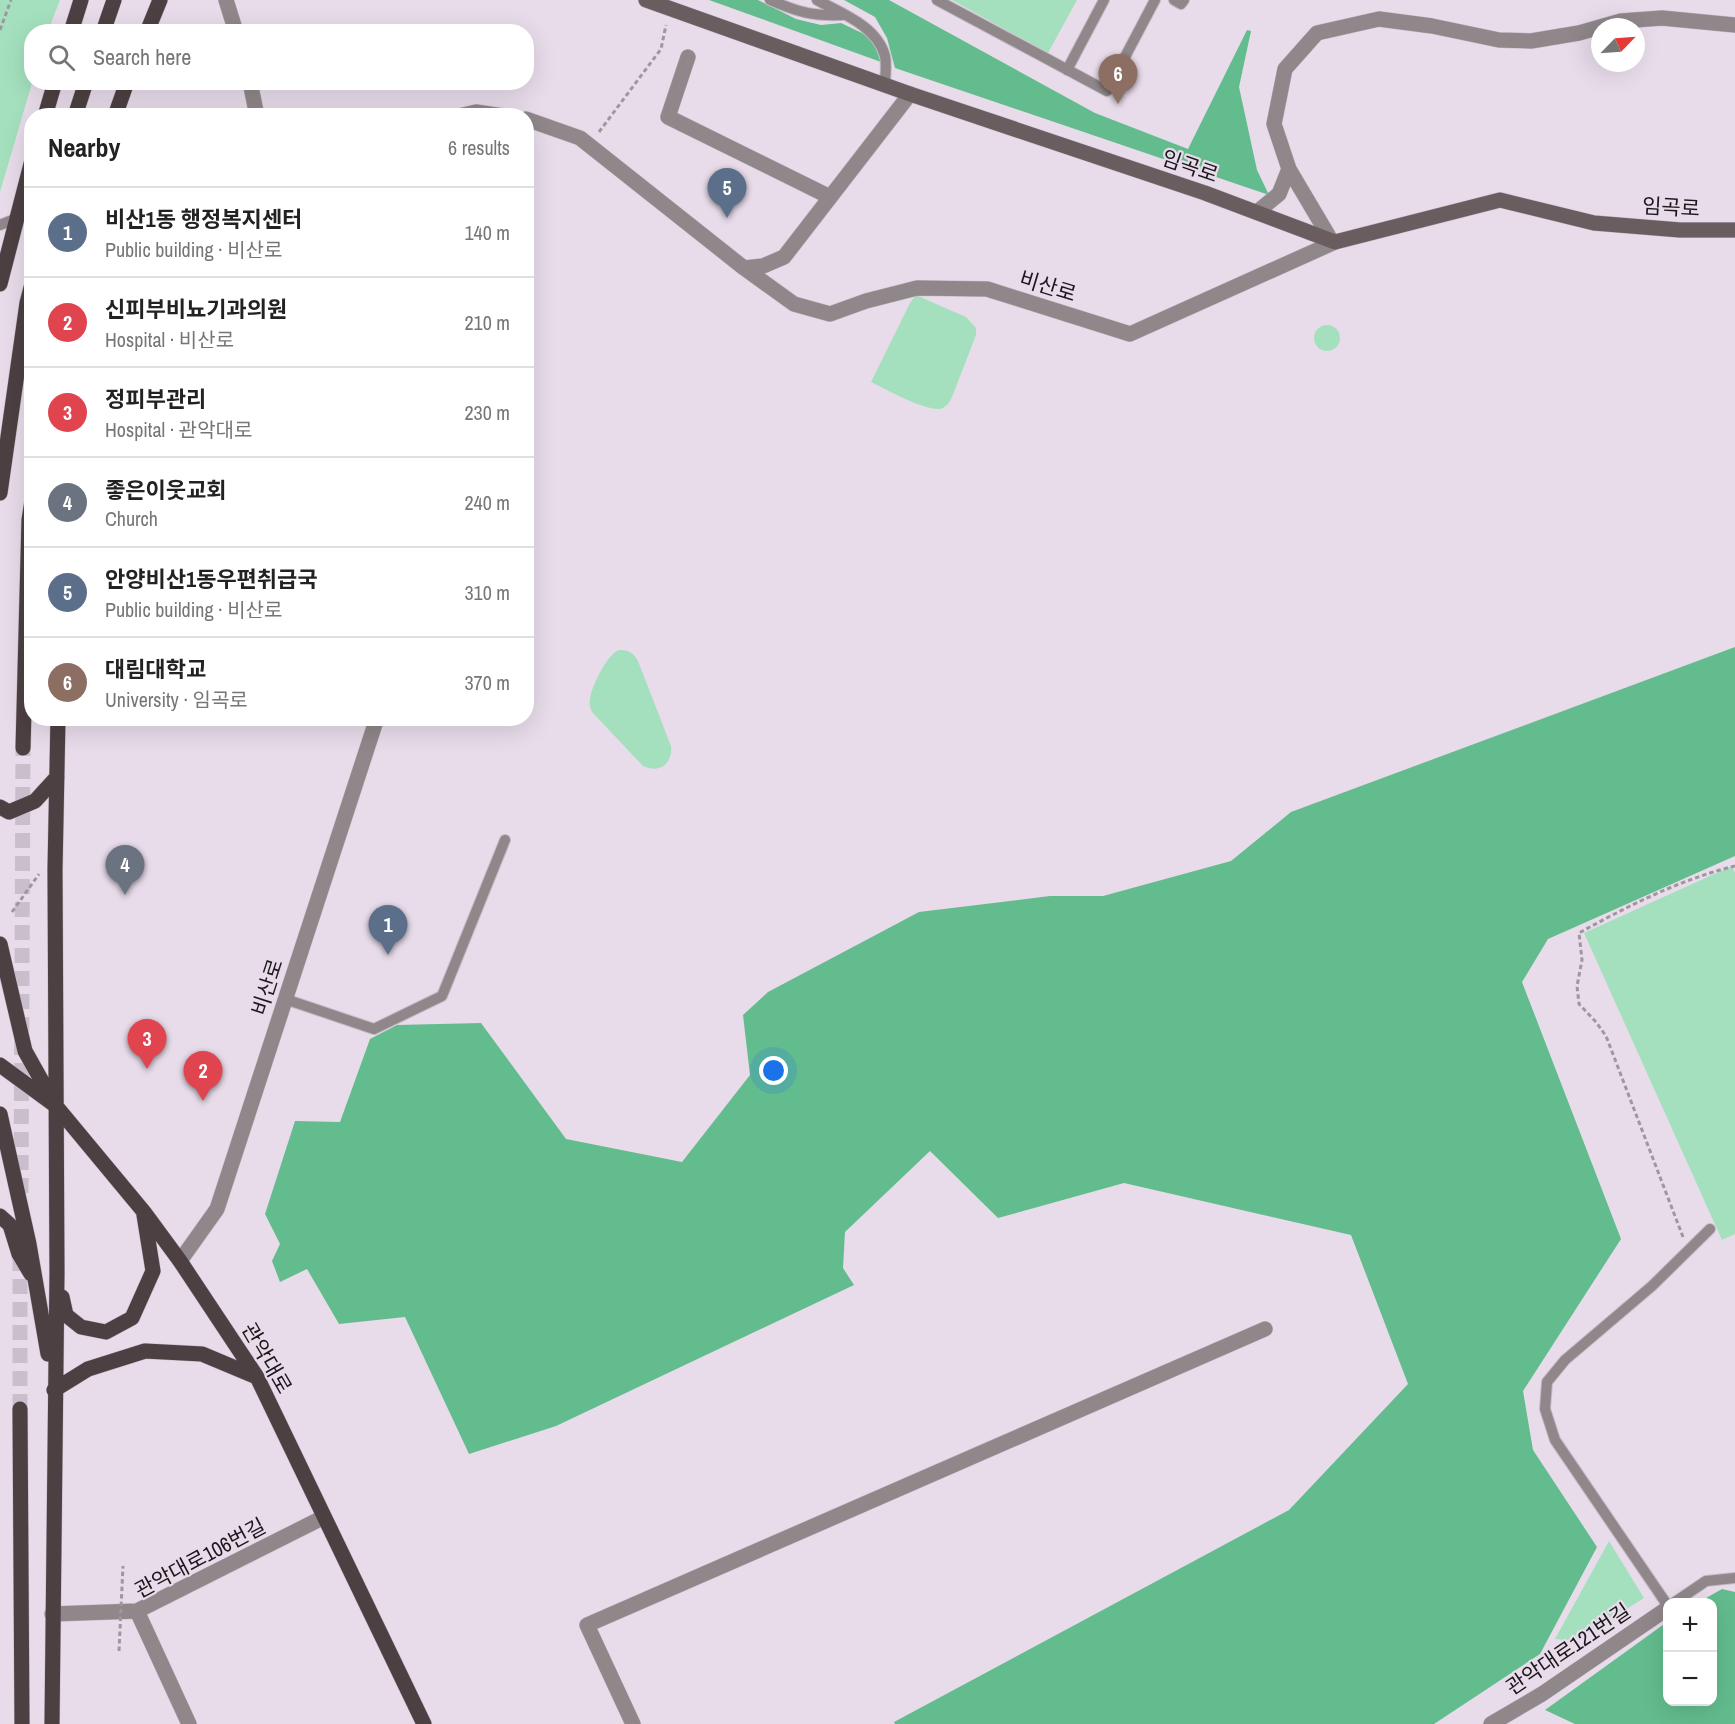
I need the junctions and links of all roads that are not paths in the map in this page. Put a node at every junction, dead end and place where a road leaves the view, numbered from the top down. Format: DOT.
graph roads {
  1 [pos="81,0"];
  2 [pos="114,0"];
  3 [pos="159,0"];
  4 [pos="226,0"];
  5 [pos="646,0"];
  6 [pos="770,0"];
  7 [pos="817,0"];
  8 [pos="937,0"];
  9 [pos="1104,0"];
  10 [pos="1155,0"];
  11 [pos="1174,0"];
  12 [pos="1184,0"];
  13 [pos="845,15"];
  14 [pos="74,24"];
  15 [pos="106,24"];
  16 [pos="150,24"];
  17 [pos="234,24"];
  18 [pos="1735,25"];
  19 [pos="688,57"];
  20 [pos="1067,70"];
  21 [pos="885,85"];
  22 [pos="53,90"];
  23 [pos="83,90"];
  24 [pos="124,90"];
  25 [pos="132,90"];
  26 [pos="252,90"];
  27 [pos="910,94"];
  28 [pos="47,108"];
  29 [pos="78,108"];
  30 [pos="118,108"];
  31 [pos="128,108"];
  32 [pos="255,108"];
  33 [pos="534,122"];
  34 [pos="1290,168"];
  35 [pos="24,188"];
  36 [pos="830,197"];
  37 [pos="1257,212"];
  38 [pos="15,219"];
  39 [pos="0,225"];
  40 [pos="1735,230"];
  41 [pos="1333,241"];
  42 [pos="744,268"];
  43 [pos="0,284"];
  44 [pos="24,324"];
  45 [pos="0,493"];
  46 [pos="24,710"];
  47 [pos="58,726"];
  48 [pos="374,726"];
  49 [pos="23,748"];
  50 [pos="57,777"];
  51 [pos="0,807"];
  52 [pos="505,840"];
  53 [pos="0,944"];
  54 [pos="285,999"];
  55 [pos="0,1065"];
  56 [pos="56,1106"];
  57 [pos="0,1114"];
  58 [pos="144,1212"];
  59 [pos="0,1216"];
  60 [pos="1710,1229"];
  61 [pos="180,1261"];
  62 [pos="57,1272"];
  63 [pos="36,1282"];
  64 [pos="1265,1329"];
  65 [pos="257,1377"];
  66 [pos="54,1390"];
  67 [pos="20,1408"];
  68 [pos="324,1517"];
  69 [pos="1735,1578"];
  70 [pos="1681,1598"];
  71 [pos="1663,1600"];
  72 [pos="1663,1610"];
  73 [pos="137,1611"];
  74 [pos="52,1614"];
  75 [pos="22,1724"];
  76 [pos="52,1724"];
  77 [pos="189,1724"];
  78 [pos="424,1724"];
  79 [pos="633,1724"];
  80 [pos="1491,1724"];
  1 -- 14 [label="main road"];
  2 -- 15 [label="main road"];
  3 -- 16 [label="main road"];
  4 -- 17 [label="street"];
  5 -- 21 [label="street, 임곡로"];
  6 -- 13 [label="lane"];
  7 -- 13 [label="lane"];
  8 -- 20 [label="lane"];
  9 -- 20 [label="lane"];
  10 -- 20 [label="lane"];
  11 -- 12 [label="lane"];
  13 -- 21 [label="lane"];
  18 -- 34 [label="street"];
  19 -- 36 [label="street"];
  21 -- 27 [label="street, 임곡로"];
  22 -- 28 [label="main road"];
  23 -- 29 [label="main road"];
  24 -- 30 [label="main road"];
  25 -- 31 [label="main road"];
  26 -- 32 [label="street"];
  27 -- 36 [label="street"];
  27 -- 37 [label="street, 임곡로"];
  33 -- 42 [label="street, 비산로"];
  34 -- 37 [label="street"];
  34 -- 41 [label="street"];
  35 -- 38 [label="main road"];
  36 -- 42 [label="street"];
  37 -- 41 [label="street, 임곡로"];
  38 -- 39 [label="lane"];
  38 -- 43 [label="main road"];
  40 -- 41 [label="street, 임곡로"];
  41 -- 42 [label="street, 비산로"];
  44 -- 45 [label="main road"];
  46 -- 49 [label="main road"];
  47 -- 50 [label="main road"];
  48 -- 54 [label="street, 비산로"];
  50 -- 51 [label="main road"];
  50 -- 56 [label="main road"];
  52 -- 54 [label="lane"];
  53 -- 56 [label="main road"];
  54 -- 61 [label="street, 비산로"];
  55 -- 56 [label="main road, 관악대로"];
  56 -- 58 [label="main road, 관악대로"];
  56 -- 62 [label="main road"];
  57 -- 63 [label="main road"];
  58 -- 61 [label="main road, 관악대로"];
  58 -- 62 [label="main road"];
  59 -- 63 [label="main road"];
  60 -- 71 [label="lane"];
  61 -- 65 [label="main road, 관악대로"];
  62 -- 66 [label="main road"];
  63 -- 66 [label="main road"];
  64 -- 79 [label="street"];
  65 -- 66 [label="main road"];
  65 -- 68 [label="main road, 관악대로"];
  66 -- 74 [label="main road"];
  67 -- 75 [label="main road"];
  68 -- 73 [label="street, 관악대로106번길"];
  68 -- 78 [label="main road, 관악대로"];
  69 -- 70 [label="lane"];
  72 -- 80 [label="street, 관악대로121번길"];
  73 -- 74 [label="street"];
  73 -- 77 [label="street, 관악대로106번길"];
  74 -- 76 [label="main road"];
}
